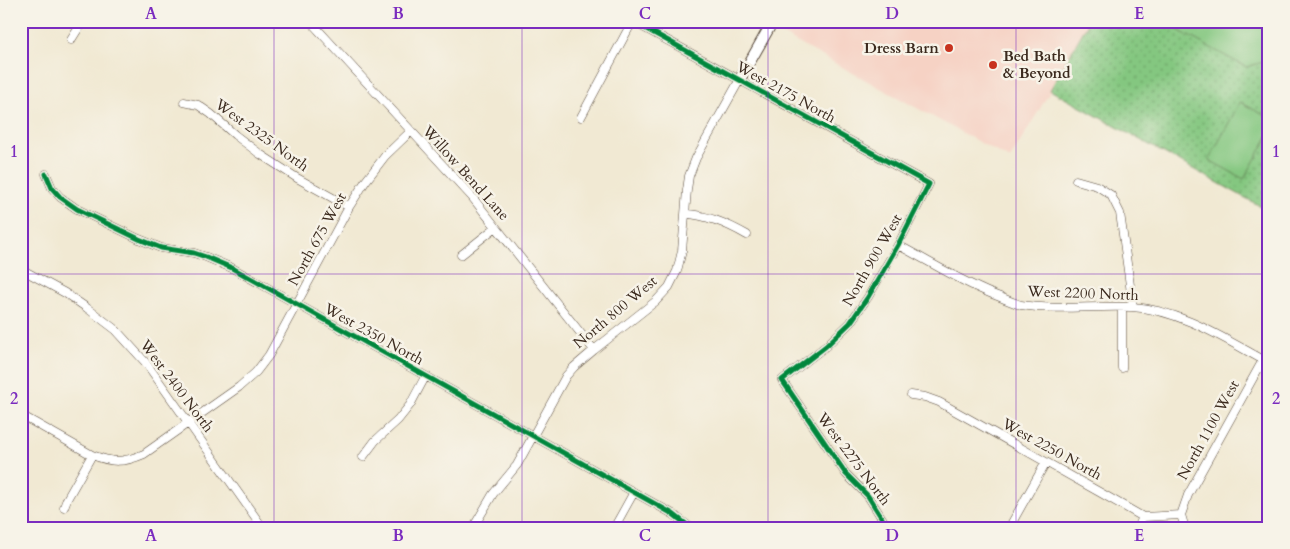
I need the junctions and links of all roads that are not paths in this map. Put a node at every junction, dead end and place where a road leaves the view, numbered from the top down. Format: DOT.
graph roads {
  1 [pos="83,21"];
  2 [pos="323,21"];
  3 [pos="773,21"];
  4 [pos="632,22"];
  5 [pos="313,24"];
  6 [pos="71,40"];
  7 [pos="739,81"];
  8 [pos="184,102"];
  9 [pos="580,117"];
  10 [pos="411,131"];
  11 [pos="46,174"];
  12 [pos="1076,180"];
  13 [pos="929,184"];
  14 [pos="349,207"];
  15 [pos="686,214"];
  16 [pos="496,227"];
  17 [pos="747,235"];
  18 [pos="898,245"];
  19 [pos="461,255"];
  20 [pos="21,269"];
  21 [pos="297,305"];
  22 [pos="1122,307"];
  23 [pos="1133,307"];
  24 [pos="594,350"];
  25 [pos="1266,362"];
  26 [pos="1122,368"];
  27 [pos="425,377"];
  28 [pos="782,380"];
  29 [pos="911,396"];
  30 [pos="21,415"];
  31 [pos="188,423"];
  32 [pos="533,437"];
  33 [pos="92,455"];
  34 [pos="363,457"];
  35 [pos="1046,462"];
  36 [pos="634,492"];
  37 [pos="64,507"];
  38 [pos="1181,514"];
  39 [pos="1143,518"];
  40 [pos="263,528"];
  41 [pos="473,528"];
  42 [pos="614,528"];
  43 [pos="691,528"];
  44 [pos="888,528"];
  45 [pos="1009,528"];
  46 [pos="1138,528"];
  47 [pos="1185,528"];
  1 -- 6 [label="street"];
  2 -- 5 [label="street"];
  3 -- 7 [label="street, North 800 West"];
  4 -- 7 [label="street, West 2175 North"];
  4 -- 9 [label="street"];
  5 -- 10 [label="street, Willow Bend Lane"];
  7 -- 13 [label="street, West 2175 North"];
  7 -- 15 [label="street, North 800 West"];
  8 -- 14 [label="street, West 2325 North"];
  10 -- 14 [label="street, North 675 West"];
  10 -- 16 [label="street, Willow Bend Lane"];
  11 -- 21 [label="street, West 2350 North"];
  12 -- 23 [label="street"];
  13 -- 18 [label="street, North 900 West"];
  14 -- 21 [label="street, North 675 West"];
  15 -- 17 [label="street"];
  15 -- 24 [label="street, North 800 West"];
  16 -- 19 [label="street"];
  16 -- 24 [label="street, Willow Bend Lane"];
  18 -- 22 [label="street, West 2200 North"];
  18 -- 28 [label="street, North 900 West"];
  20 -- 31 [label="street, West 2400 North"];
  21 -- 27 [label="street, West 2350 North"];
  21 -- 31 [label="street, North 675 West"];
  22 -- 23 [label="street, West 2200 North"];
  22 -- 26 [label="street"];
  23 -- 25 [label="street, West 2200 North"];
  24 -- 32 [label="street, North 800 West"];
  25 -- 38 [label="street, North 1100 West"];
  27 -- 32 [label="street, West 2350 North"];
  27 -- 34 [label="street"];
  28 -- 44 [label="street, West 2275 North"];
  29 -- 35 [label="street, West 2250 North"];
  30 -- 33 [label="street, North 675 West"];
  31 -- 33 [label="street, North 675 West"];
  31 -- 40 [label="street, West 2400 North"];
  32 -- 36 [label="street, West 2350 North"];
  32 -- 41 [label="street, North 800 West"];
  33 -- 37 [label="street"];
  35 -- 39 [label="street, West 2250 North"];
  35 -- 45 [label="street"];
  36 -- 42 [label="street"];
  36 -- 43 [label="street, West 2350 North"];
  38 -- 39 [label="street"];
  38 -- 47 [label="street"];
  39 -- 46 [label="street"];
}
